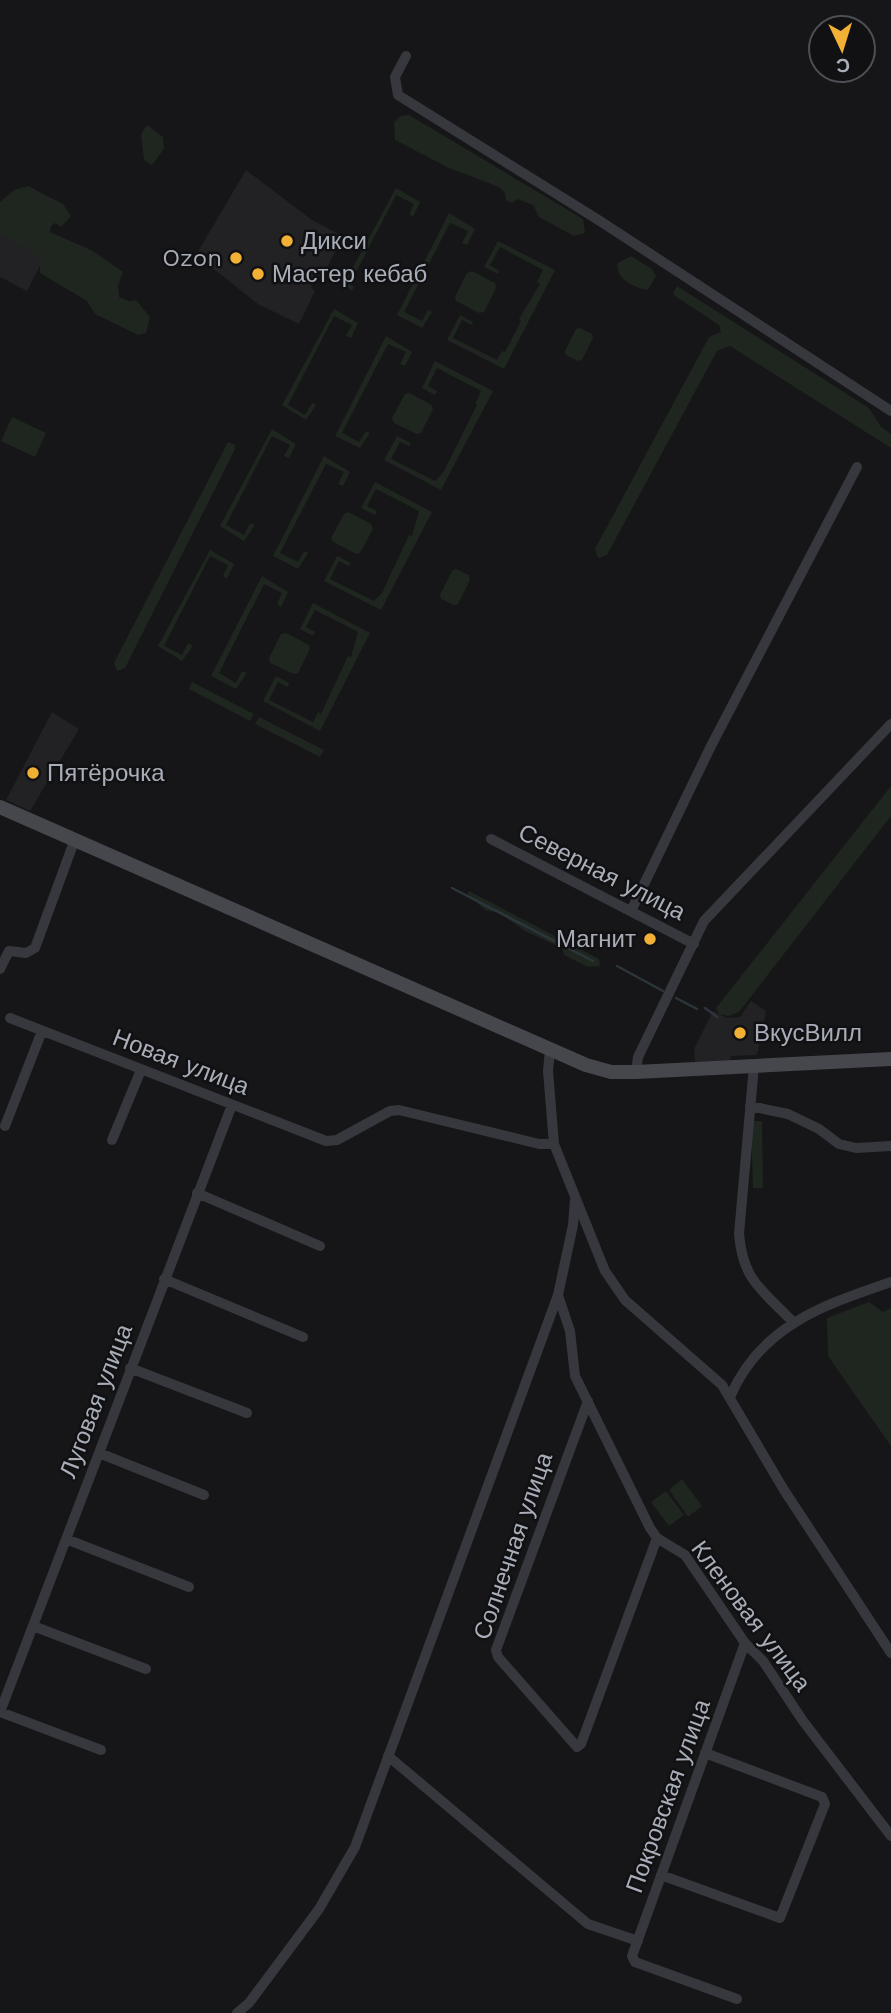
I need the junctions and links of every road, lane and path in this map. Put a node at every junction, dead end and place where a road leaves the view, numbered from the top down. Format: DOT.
graph roads {
  1 [pos="406,56"];
  2 [pos="891,411"];
  3 [pos="857,467"];
  4 [pos="891,724"];
  5 [pos="0,807"];
  6 [pos="75,839"];
  7 [pos="491,839"];
  8 [pos="631,911"];
  9 [pos="694,944"];
  10 [pos="0,969"];
  11 [pos="10,1018"];
  12 [pos="43,1031"];
  13 [pos="550,1050"];
  14 [pos="891,1059"];
  15 [pos="754,1066"];
  16 [pos="141,1070"];
  17 [pos="636,1072"];
  18 [pos="232,1105"];
  19 [pos="750,1106"];
  20 [pos="5,1126"];
  21 [pos="113,1140"];
  22 [pos="554,1144"];
  23 [pos="891,1146"];
  24 [pos="197,1193"];
  25 [pos="575,1200"];
  26 [pos="320,1246"];
  27 [pos="164,1279"];
  28 [pos="891,1282"];
  29 [pos="558,1295"];
  30 [pos="792,1321"];
  31 [pos="303,1337"];
  32 [pos="131,1367"];
  33 [pos="730,1397"];
  34 [pos="588,1401"];
  35 [pos="247,1413"];
  36 [pos="99,1453"];
  37 [pos="204,1495"];
  38 [pos="657,1538"];
  39 [pos="66,1539"];
  40 [pos="189,1587"];
  41 [pos="33,1626"];
  42 [pos="745,1643"];
  43 [pos="891,1653"];
  44 [pos="146,1669"];
  45 [pos="0,1712"];
  46 [pos="101,1750"];
  47 [pos="705,1753"];
  48 [pos="388,1756"];
  49 [pos="891,1836"];
  50 [pos="661,1875"];
  51 [pos="638,1941"];
  52 [pos="737,1999"];
  53 [pos="237,2013"];
  1 -- 2 [label="street"];
  3 -- 8 [label="street"];
  4 -- 9 [label="street"];
  5 -- 6 [label="main road"];
  6 -- 10 [label="street"];
  6 -- 13 [label="main road"];
  7 -- 8 [label="street, Северная улица"];
  8 -- 9 [label="street, Северная улица"];
  9 -- 17 [label="street"];
  11 -- 12 [label="street, Новая улица"];
  12 -- 16 [label="street, Новая улица"];
  12 -- 20 [label="street"];
  13 -- 17 [label="main road"];
  13 -- 22 [label="street"];
  14 -- 15 [label="main road"];
  15 -- 17 [label="main road"];
  15 -- 19 [label="street"];
  16 -- 18 [label="street, Новая улица"];
  16 -- 21 [label="street"];
  18 -- 22 [label="street, Новая улица"];
  18 -- 24 [label="street, Луговая улица"];
  19 -- 23 [label="street"];
  19 -- 30 [label="street"];
  22 -- 25 [label="street"];
  24 -- 26 [label="street"];
  24 -- 27 [label="street, Луговая улица"];
  25 -- 29 [label="street"];
  25 -- 33 [label="street"];
  27 -- 31 [label="street"];
  27 -- 32 [label="street, Луговая улица"];
  28 -- 30 [label="street"];
  29 -- 34 [label="street, Кленовая улица"];
  29 -- 48 [label="street"];
  30 -- 33 [label="street"];
  32 -- 35 [label="street"];
  32 -- 36 [label="street, Луговая улица"];
  33 -- 43 [label="street"];
  34 -- 38 [label="street, Кленовая улица"];
  34 -- 38 [label="street, Солнечная улица"];
  36 -- 37 [label="street"];
  36 -- 39 [label="street, Луговая улица"];
  38 -- 42 [label="street, Кленовая улица"];
  39 -- 40 [label="street"];
  39 -- 41 [label="street, Луговая улица"];
  41 -- 44 [label="street"];
  41 -- 45 [label="street, Луговая улица"];
  42 -- 47 [label="street, Покровская улица"];
  42 -- 49 [label="street, Кленовая улица"];
  45 -- 46 [label="street"];
  47 -- 50 [label="street, Покровская улица"];
  47 -- 50 [label="street"];
  48 -- 51 [label="street"];
  48 -- 53 [label="street"];
  50 -- 51 [label="street, Покровская улица"];
  51 -- 52 [label="street, Покровская улица"];
}
